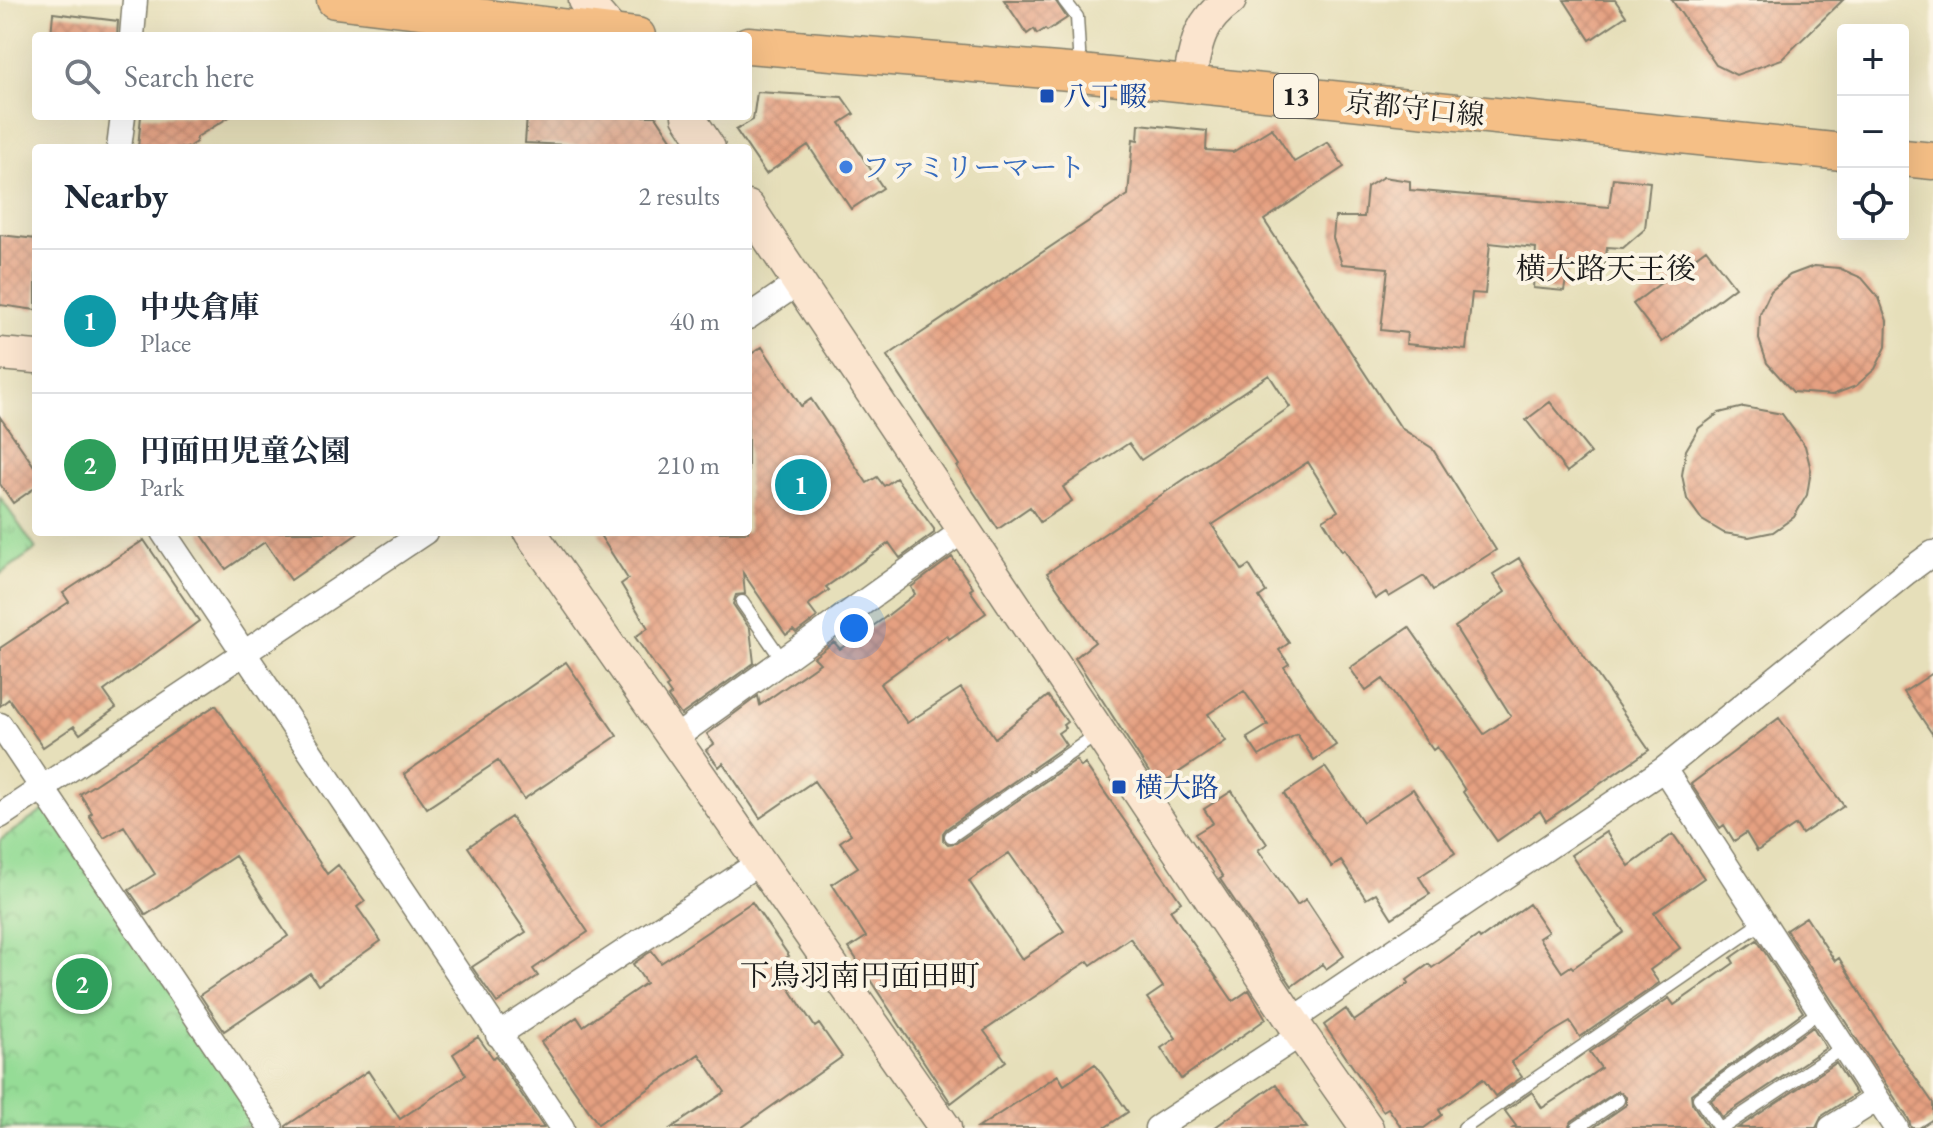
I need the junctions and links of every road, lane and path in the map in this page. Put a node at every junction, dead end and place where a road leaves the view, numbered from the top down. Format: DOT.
graph roads {
  1 [pos="135,0"];
  2 [pos="335,0"];
  3 [pos="585,0"];
  4 [pos="1064,0"];
  5 [pos="1230,0"];
  6 [pos="132,32"];
  7 [pos="597,32"];
  8 [pos="619,32"];
  9 [pos="752,45"];
  10 [pos="1081,73"];
  11 [pos="1188,86"];
  12 [pos="122,120"];
  13 [pos="691,120"];
  14 [pos="120,144"];
  15 [pos="706,144"];
  16 [pos="1837,151"];
  17 [pos="1909,159"];
  18 [pos="1933,161"];
  19 [pos="752,213"];
  20 [pos="798,283"];
  21 [pos="752,314"];
  22 [pos="0,354"];
  23 [pos="32,357"];
  24 [pos="964,530"];
  25 [pos="166,536"];
  26 [pos="419,536"];
  27 [pos="533,536"];
  28 [pos="1933,553"];
  29 [pos="742,602"];
  30 [pos="244,653"];
  31 [pos="783,661"];
  32 [pos="0,725"];
  33 [pos="1099,733"];
  34 [pos="675,738"];
  35 [pos="1664,769"];
  36 [pos="42,788"];
  37 [pos="0,816"];
  38 [pos="951,836"];
  39 [pos="760,862"];
  40 [pos="1763,922"];
  41 [pos="1820,1011"];
  42 [pos="1296,1027"];
  43 [pos="498,1035"];
  44 [pos="1844,1047"];
  45 [pos="1877,1099"];
  46 [pos="1618,1100"];
  47 [pos="271,1128"];
  48 [pos="562,1128"];
  49 [pos="945,1128"];
  50 [pos="1157,1128"];
  51 [pos="1367,1128"];
  52 [pos="1464,1128"];
  53 [pos="1577,1128"];
  54 [pos="1720,1128"];
  55 [pos="1831,1128"];
  56 [pos="1896,1128"];
  1 -- 6 [label="street"];
  2 -- 7 [label="main road"];
  3 -- 8 [label="street"];
  4 -- 10 [label="lane"];
  5 -- 11 [label="street"];
  9 -- 10 [label="main road, 京都守口線 / 13"];
  10 -- 11 [label="main road, 京都守口線 / 13"];
  11 -- 16 [label="main road, 京都守口線 / 13"];
  12 -- 14 [label="street"];
  13 -- 15 [label="street"];
  17 -- 18 [label="main road"];
  19 -- 20 [label="street"];
  20 -- 21 [label="street"];
  20 -- 24 [label="street"];
  22 -- 23 [label="street"];
  24 -- 31 [label="street"];
  24 -- 33 [label="street"];
  25 -- 30 [label="street"];
  26 -- 30 [label="street"];
  27 -- 34 [label="street"];
  28 -- 35 [label="street"];
  29 -- 31 [label="lane"];
  30 -- 36 [label="street"];
  30 -- 43 [label="street"];
  31 -- 34 [label="street"];
  32 -- 36 [label="street"];
  33 -- 38 [label="lane"];
  33 -- 42 [label="street"];
  34 -- 39 [label="street"];
  35 -- 40 [label="street"];
  35 -- 42 [label="street"];
  36 -- 37 [label="street"];
  36 -- 47 [label="street"];
  39 -- 43 [label="street"];
  39 -- 49 [label="street"];
  40 -- 41 [label="street"];
  40 -- 52 [label="lane"];
  41 -- 44 [label="street"];
  41 -- 54 [label="lane"];
  42 -- 50 [label="street"];
  42 -- 51 [label="street"];
  43 -- 48 [label="street"];
  44 -- 45 [label="street"];
  44 -- 54 [label="lane"];
  45 -- 55 [label="street"];
  45 -- 56 [label="street"];
  46 -- 53 [label="lane"];
}
